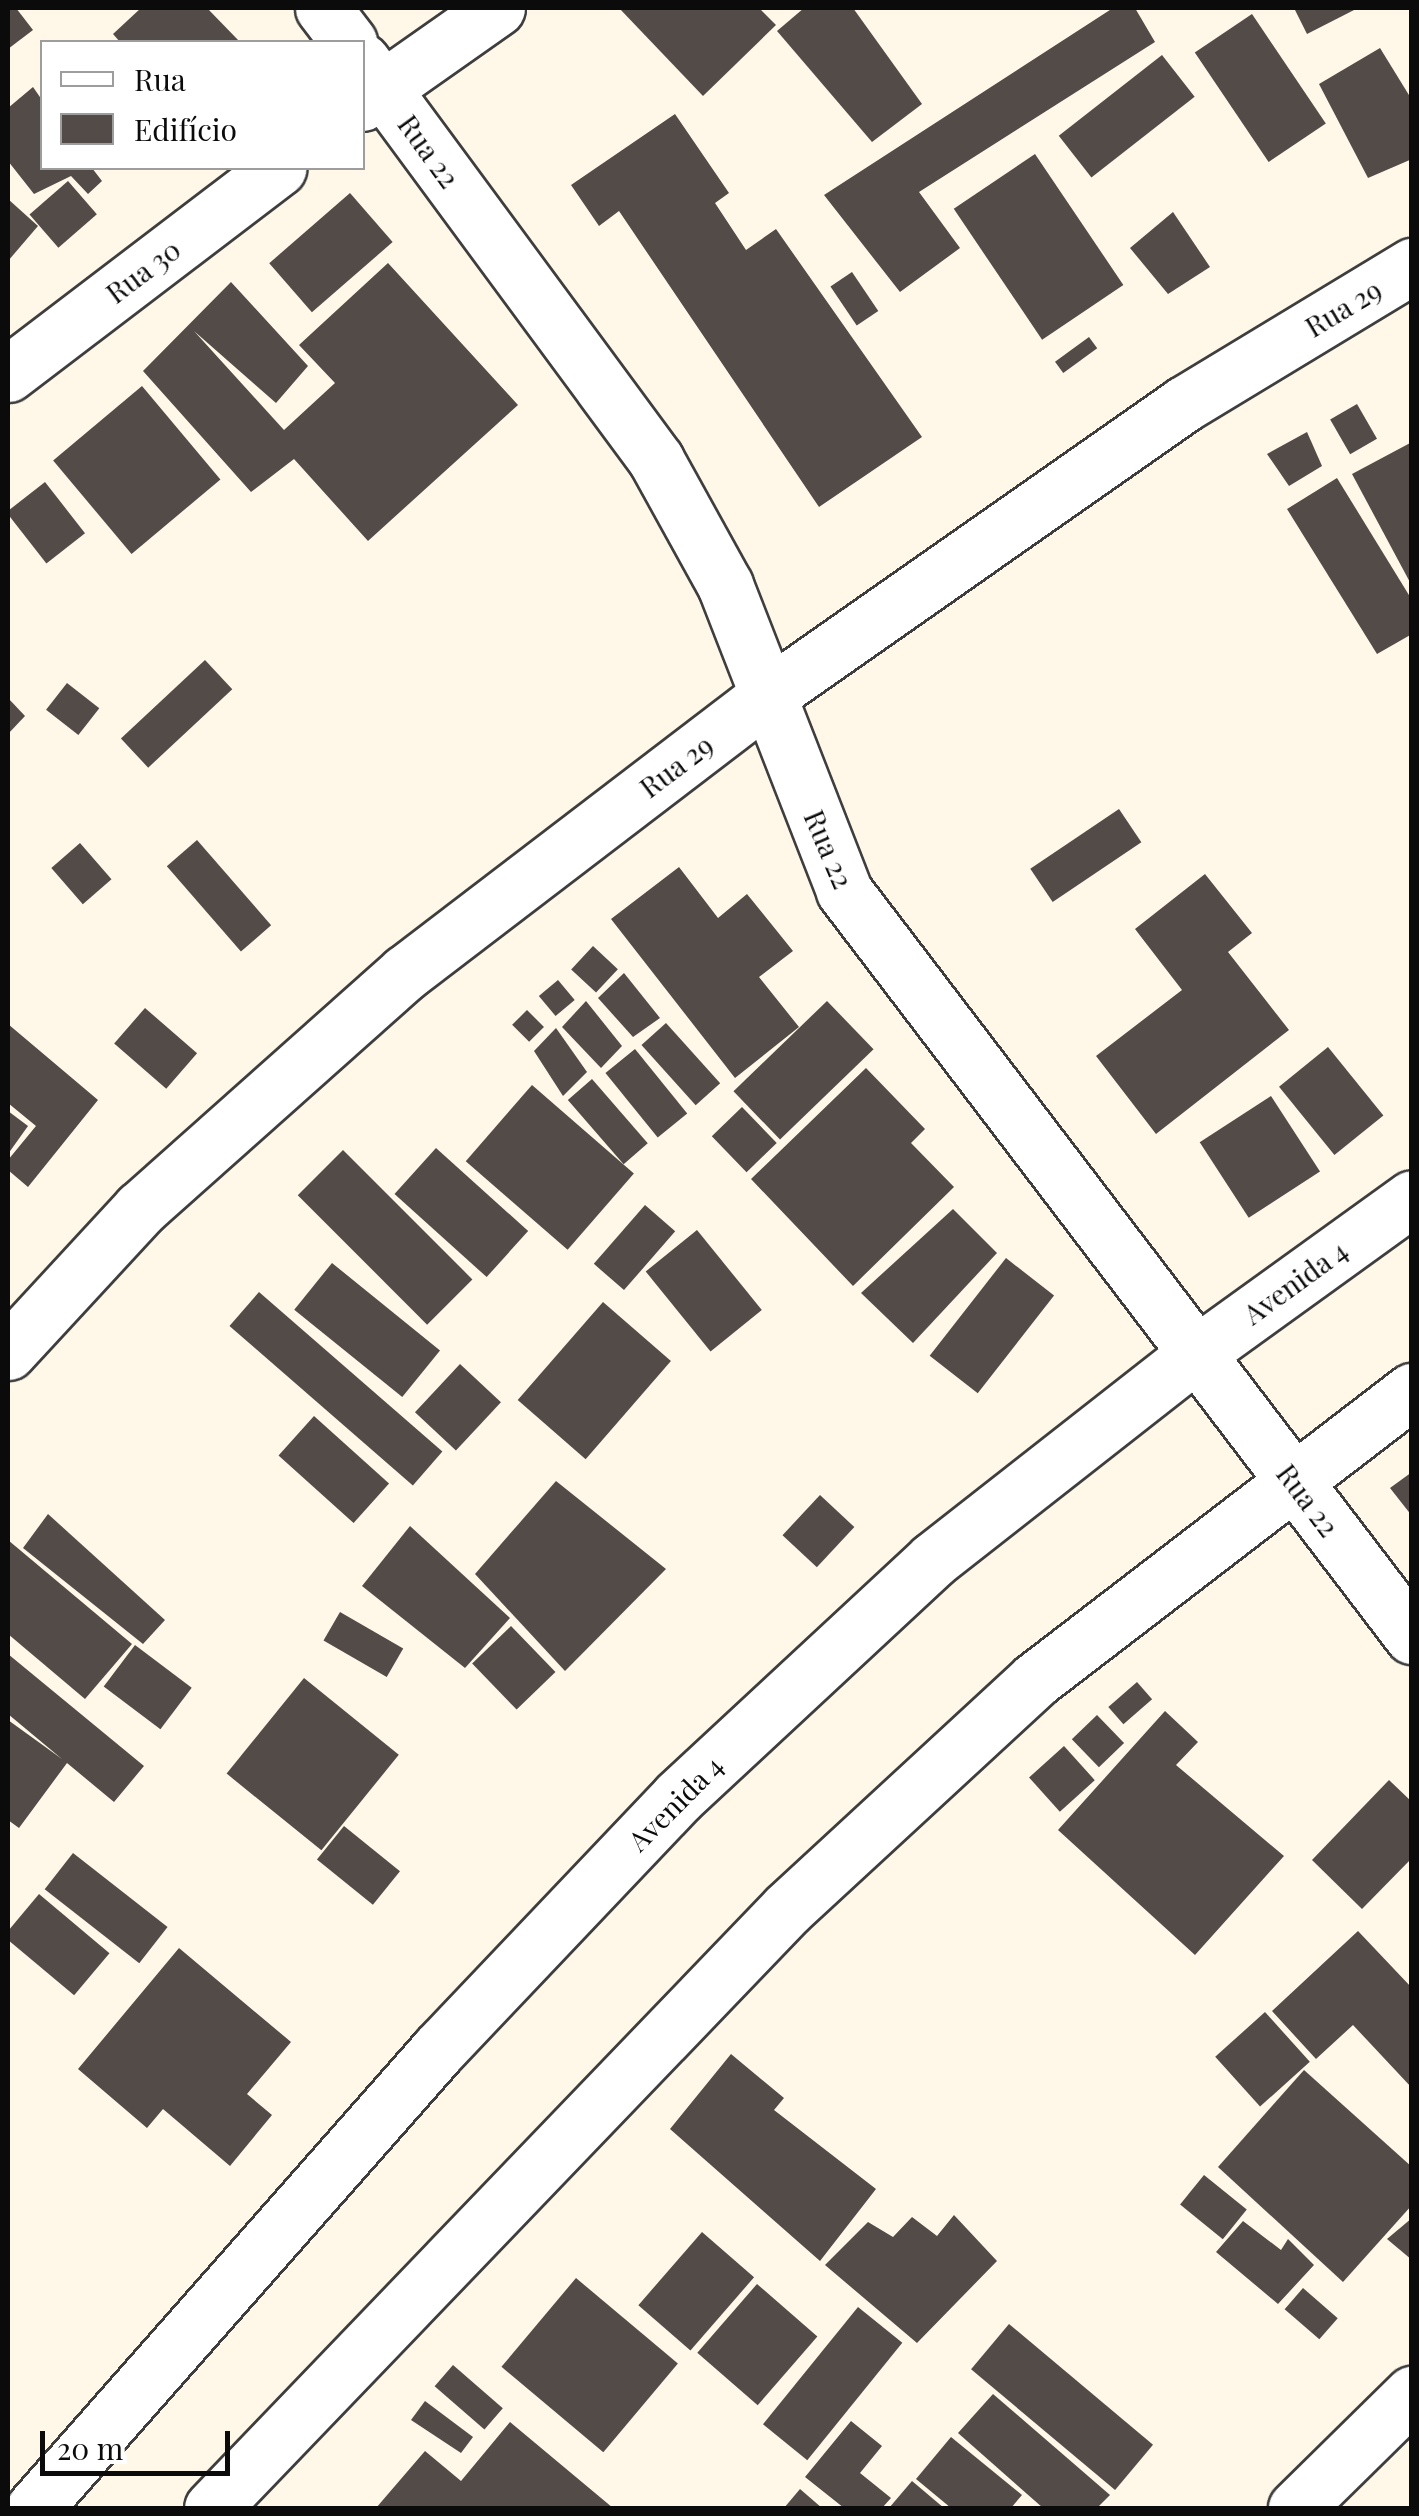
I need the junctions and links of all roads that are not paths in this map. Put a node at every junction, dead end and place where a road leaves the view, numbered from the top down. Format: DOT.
graph roads {
  1 [pos="323,8"];
  2 [pos="498,8"];
  3 [pos="347,40"];
  4 [pos="369,84"];
  5 [pos="275,170"];
  6 [pos="1412,266"];
  7 [pos="8,374"];
  8 [pos="767,696"];
  9 [pos="1412,1198"];
  10 [pos="8,1352"];
  11 [pos="1196,1354"];
  12 [pos="1412,1392"];
  13 [pos="1292,1479"];
  14 [pos="1412,1636"];
  15 [pos="1412,2394"];
  16 [pos="34,2508"];
  17 [pos="212,2508"];
  18 [pos="1296,2508"];
  1 -- 3 [label="street"];
  2 -- 4 [label="street"];
  4 -- 8 [label="street, Rua 22"];
  5 -- 7 [label="street, Rua 30"];
  6 -- 8 [label="street, Rua 29"];
  8 -- 10 [label="street, Rua 29"];
  8 -- 11 [label="street, Rua 22"];
  9 -- 11 [label="street, Avenida 4"];
  11 -- 13 [label="street, Rua 22"];
  11 -- 16 [label="street, Avenida 4"];
  12 -- 13 [label="street"];
  13 -- 14 [label="street, Rua 22"];
  13 -- 17 [label="street"];
  15 -- 18 [label="street"];
}
